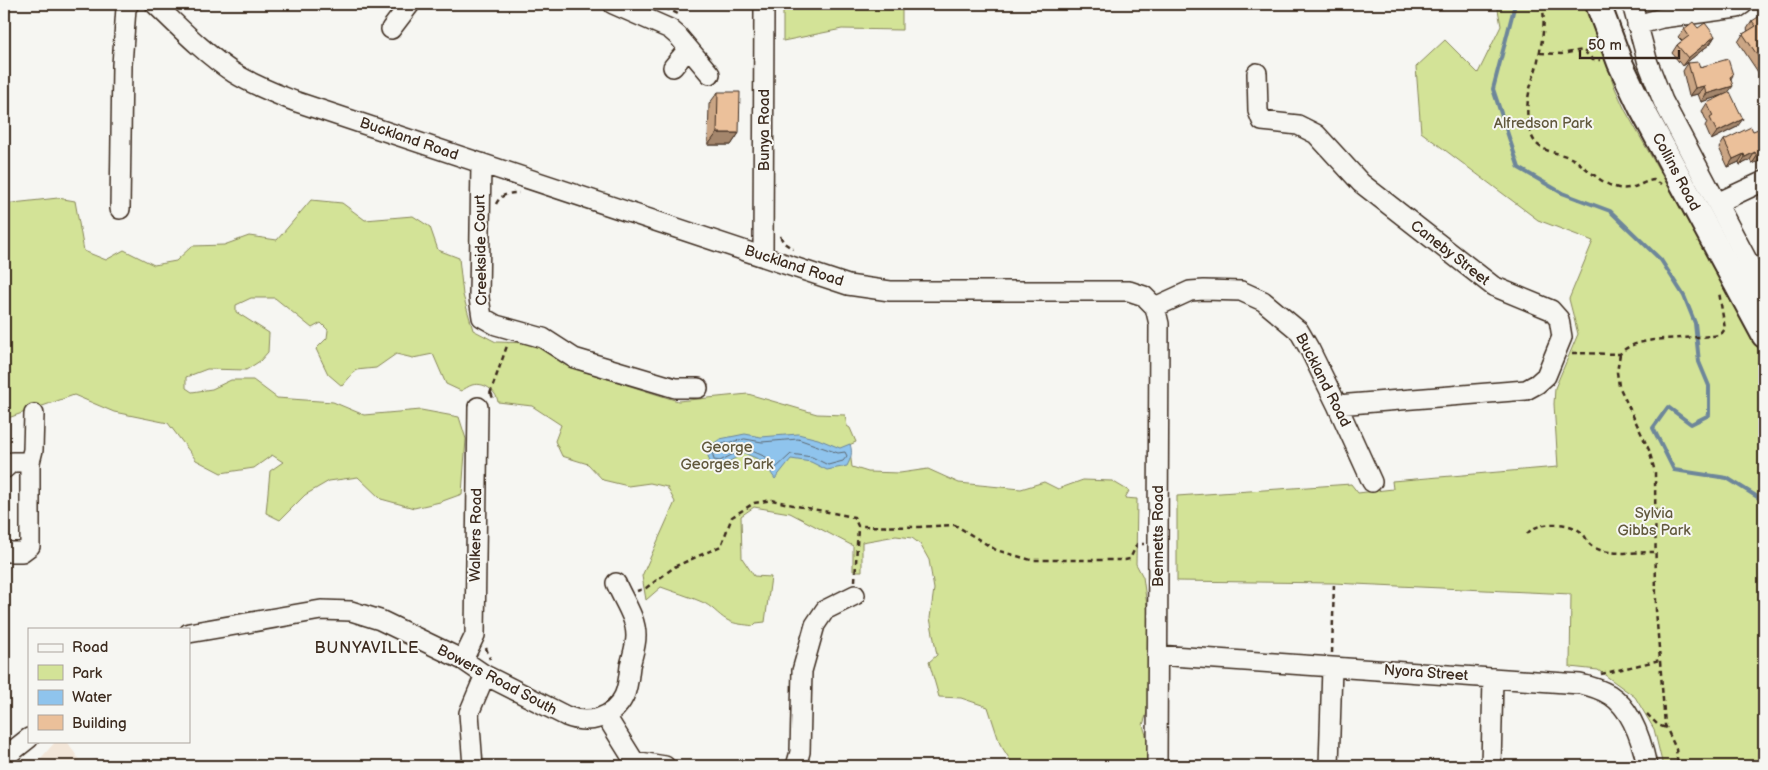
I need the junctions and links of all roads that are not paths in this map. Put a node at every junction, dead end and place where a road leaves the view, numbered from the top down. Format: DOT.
graph roads {
  1 [pos="129,4"];
  2 [pos="155,4"];
  3 [pos="410,4"];
  4 [pos="613,4"];
  5 [pos="764,4"];
  6 [pos="1598,4"];
  7 [pos="1632,4"];
  8 [pos="1743,4"];
  9 [pos="1638,25"];
  10 [pos="391,29"];
  11 [pos="688,50"];
  12 [pos="672,67"];
  13 [pos="1257,73"];
  14 [pos="710,74"];
  15 [pos="481,163"];
  16 [pos="1764,181"];
  17 [pos="1717,203"];
  18 [pos="120,209"];
  19 [pos="762,256"];
  20 [pos="1764,292"];
  21 [pos="1155,307"];
  22 [pos="1764,335"];
  23 [pos="698,388"];
  24 [pos="1337,405"];
  25 [pos="486,407"];
  26 [pos="34,414"];
  27 [pos="30,462"];
  28 [pos="4,469"];
  29 [pos="1372,482"];
  30 [pos="4,552"];
  31 [pos="618,589"];
  32 [pos="855,595"];
  33 [pos="190,633"];
  34 [pos="1157,655"];
  35 [pos="463,660"];
  36 [pos="1332,667"];
  37 [pos="491,669"];
  38 [pos="1493,678"];
  39 [pos="606,716"];
  40 [pos="28,739"];
  41 [pos="4,756"];
  42 [pos="474,766"];
  43 [pos="665,766"];
  44 [pos="796,766"];
  45 [pos="1156,766"];
  46 [pos="1329,766"];
  47 [pos="1491,766"];
  48 [pos="1647,766"];
  1 -- 18 [label="street"];
  2 -- 15 [label="street, Buckland Road"];
  3 -- 10 [label="street"];
  4 -- 11 [label="street"];
  5 -- 19 [label="street, Bunya Road"];
  6 -- 22 [label="main road, Collins Road"];
  7 -- 9 [label="street, Collins Road"];
  8 -- 9 [label="street"];
  9 -- 17 [label="street, Collins Road"];
  11 -- 12 [label="street"];
  11 -- 14 [label="street"];
  13 -- 24 [label="street, Caneby Street"];
  15 -- 19 [label="street, Buckland Road"];
  15 -- 23 [label="street, Creekside Court"];
  16 -- 17 [label="street"];
  17 -- 20 [label="street, Collins Road"];
  19 -- 21 [label="street, Buckland Road"];
  21 -- 24 [label="street, Buckland Road"];
  21 -- 34 [label="street, Bennetts Road"];
  24 -- 29 [label="street, Buckland Road"];
  25 -- 35 [label="street, Walkers Road"];
  26 -- 27 [label="street"];
  27 -- 28 [label="street"];
  27 -- 30 [label="street"];
  31 -- 39 [label="street"];
  32 -- 44 [label="street"];
  33 -- 35 [label="street, Bowers Road South"];
  34 -- 36 [label="street, Nyora Street"];
  34 -- 45 [label="street, Bennetts Road"];
  35 -- 37 [label="street, Bowers Road South"];
  36 -- 38 [label="street, Nyora Street"];
  36 -- 46 [label="street"];
  37 -- 39 [label="street, Bowers Road South"];
  37 -- 42 [label="street"];
  38 -- 47 [label="street"];
  38 -- 48 [label="street, Nyora Street"];
  39 -- 43 [label="street"];
  40 -- 41 [label="street"];
}
